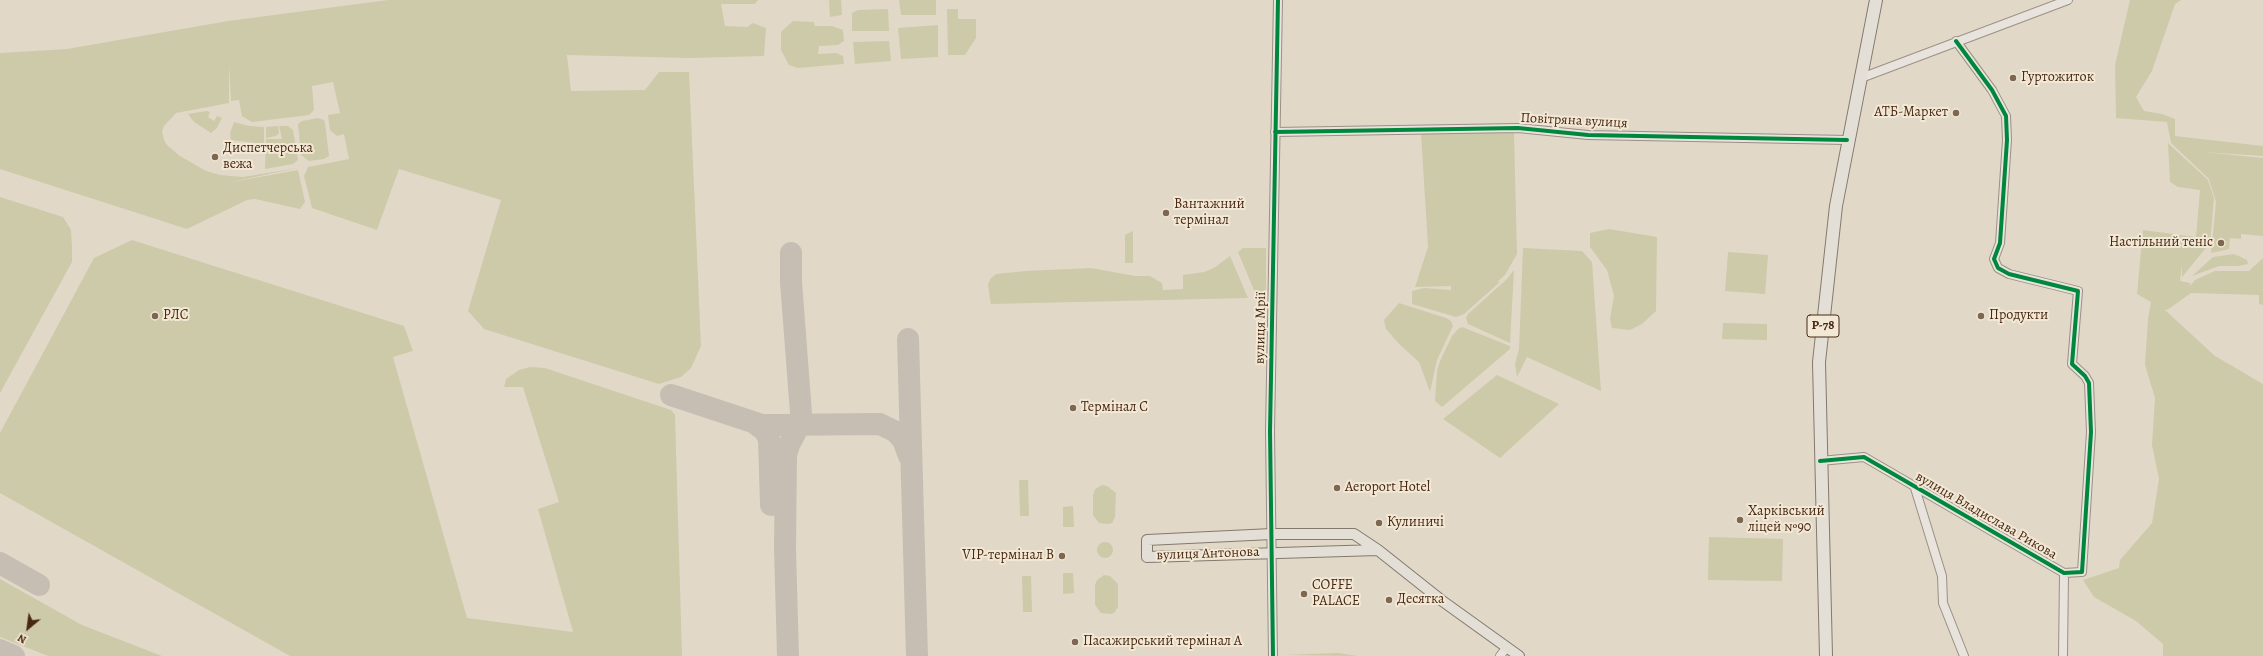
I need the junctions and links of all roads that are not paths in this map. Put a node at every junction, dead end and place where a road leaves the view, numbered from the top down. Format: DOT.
graph roads {
  1 [pos="1278,0"];
  2 [pos="1876,0"];
  3 [pos="2068,0"];
  4 [pos="1956,41"];
  5 [pos="1860,78"];
  6 [pos="1275,132"];
  7 [pos="1847,140"];
  8 [pos="1820,460"];
  9 [pos="1915,488"];
  10 [pos="1272,534"];
  11 [pos="1378,550"];
  12 [pos="1272,552"];
  13 [pos="2064,574"];
  14 [pos="1506,648"];
  15 [pos="1273,656"];
  16 [pos="1500,656"];
  17 [pos="1519,656"];
  18 [pos="1826,656"];
  19 [pos="1964,656"];
  20 [pos="2064,656"];
  1 -- 6 [label="street, вулиця Мрії"];
  2 -- 5 [label="highway, Р-78"];
  3 -- 4 [label="street"];
  4 -- 5 [label="street"];
  4 -- 13 [label="street, вулиця Владислава Рикова"];
  5 -- 7 [label="highway, Р-78"];
  6 -- 7 [label="street, Повітряна вулиця"];
  6 -- 10 [label="street, вулиця Мрії"];
  7 -- 8 [label="highway, Р-78"];
  8 -- 9 [label="street, вулиця Владислава Рикова"];
  8 -- 18 [label="highway, Р-78"];
  9 -- 13 [label="street, вулиця Владислава Рикова"];
  9 -- 19 [label="street"];
  10 -- 11 [label="main road, вулиця Антонова"];
  10 -- 12 [label="street, вулиця Мрії"];
  10 -- 12 [label="main road, вулиця Антонова"];
  11 -- 12 [label="main road, вулиця Антонова"];
  11 -- 14 [label="main road, вулиця Антонова"];
  12 -- 15 [label="street, вулиця Мрії"];
  13 -- 20 [label="street"];
  14 -- 16 [label="street"];
  14 -- 17 [label="main road, вулиця Антонова"];
}
